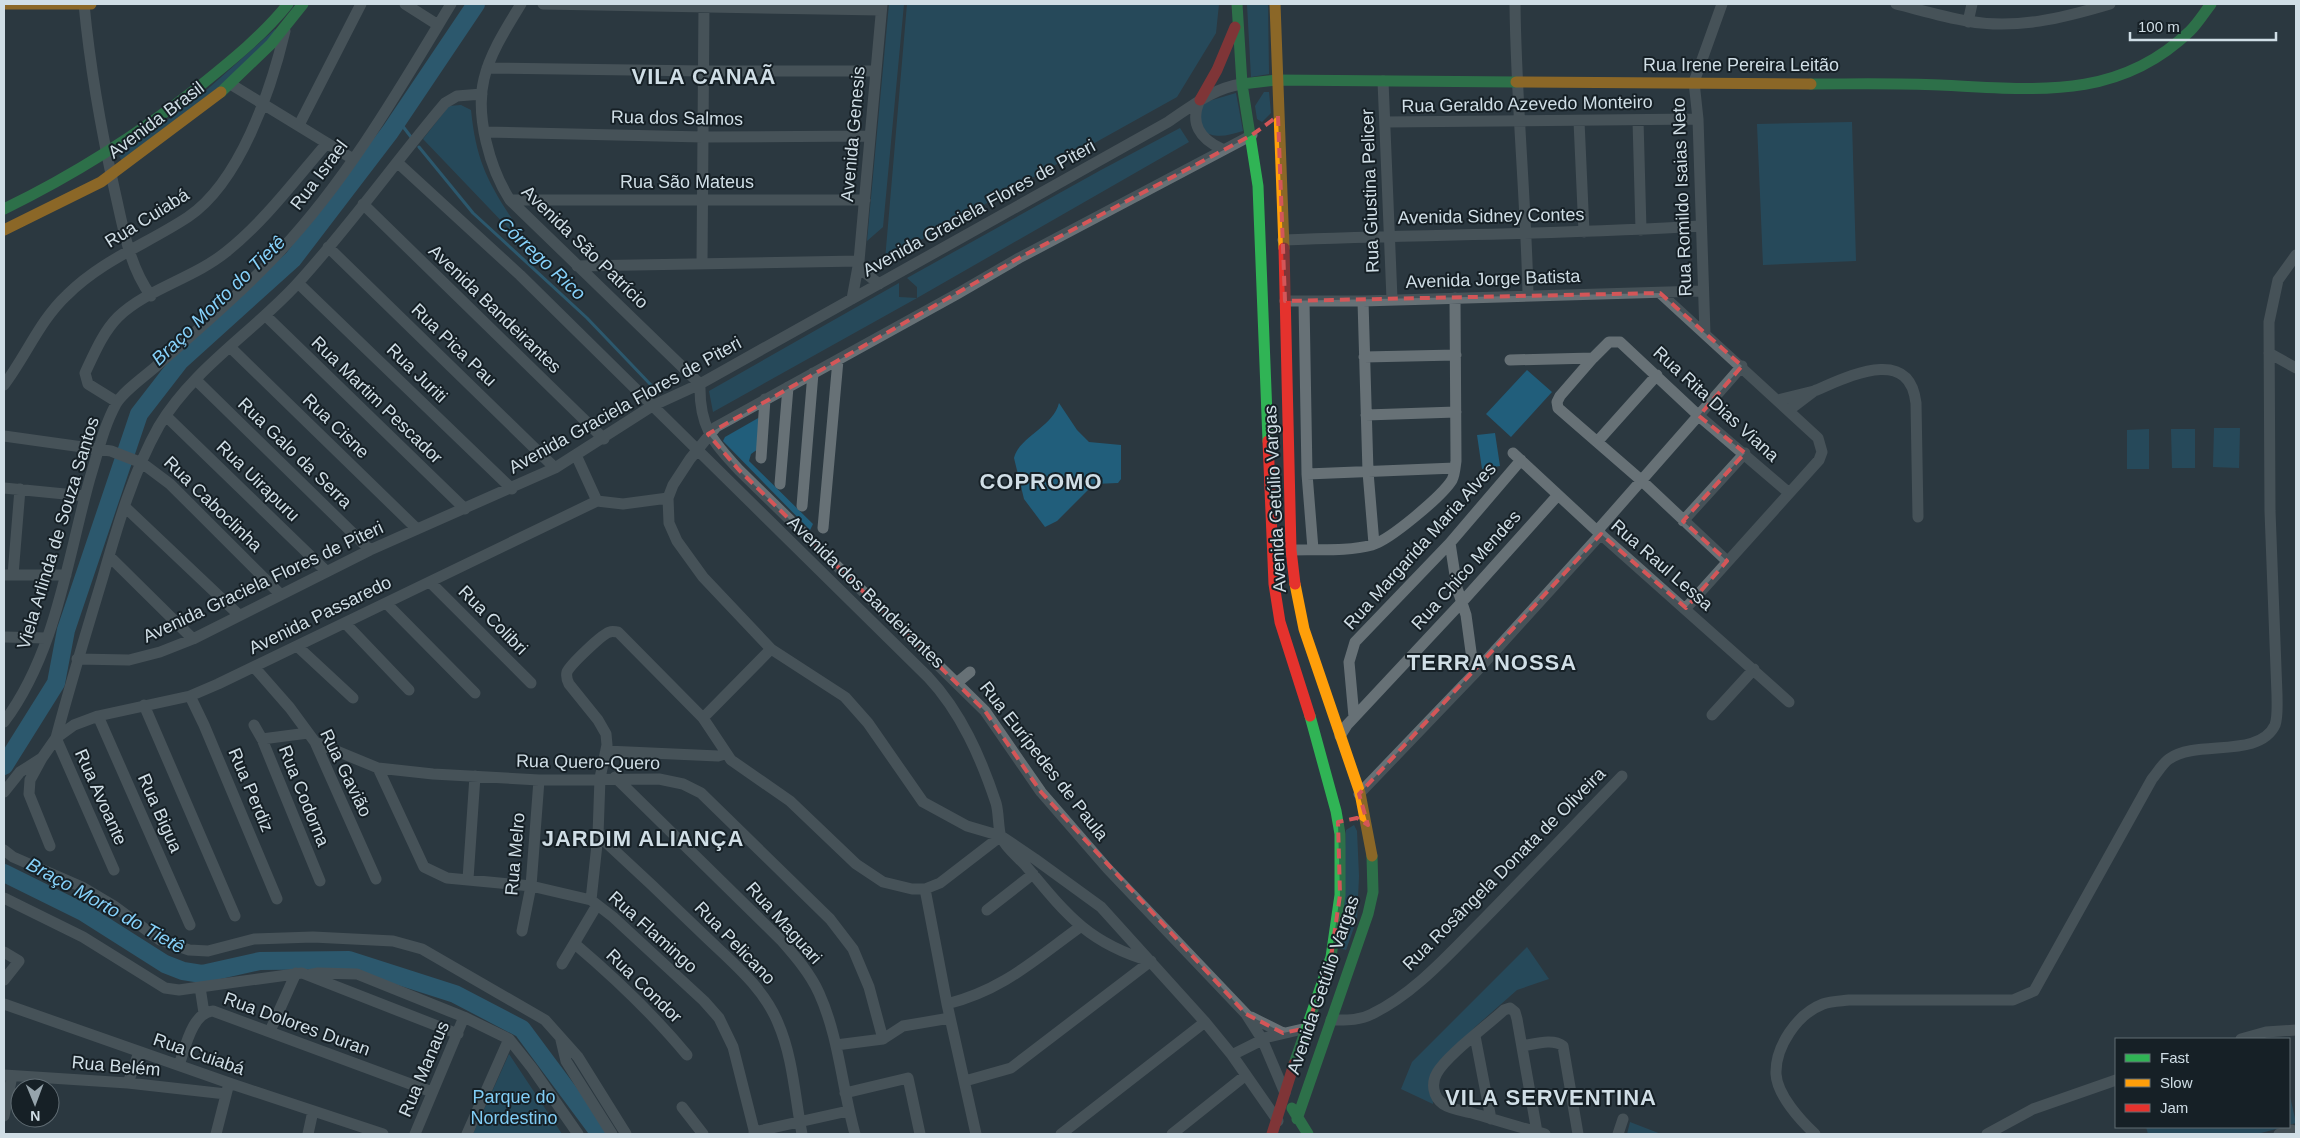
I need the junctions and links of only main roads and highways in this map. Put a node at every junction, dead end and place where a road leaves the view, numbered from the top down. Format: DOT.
graph roads {
  1 [pos="4,4"];
  2 [pos="87,4"];
  3 [pos="288,4"];
  4 [pos="303,4"];
  5 [pos="1237,4"];
  6 [pos="1275,4"];
  7 [pos="2211,4"];
  8 [pos="1237,21"];
  9 [pos="1276,80"];
  10 [pos="1242,84"];
  11 [pos="1200,100"];
  12 [pos="1278,116"];
  13 [pos="1252,135"];
  14 [pos="4,209"];
  15 [pos="4,230"];
  16 [pos="1338,824"];
  17 [pos="1368,825"];
  18 [pos="1285,1095"];
  19 [pos="1297,1119"];
  20 [pos="1278,1122"];
  21 [pos="1272,1134"];
  22 [pos="1280,1134"];
  23 [pos="1308,1134"];
  1 -- 2 [label="main road"];
  3 -- 14 [label="main road, Avenida Brasil"];
  4 -- 15 [label="main road, Avenida Brasil"];
  5 -- 8 [label="main road, Avenida Getúlio Vargas"];
  6 -- 9 [label="main road, Avenida Getúlio Vargas"];
  7 -- 9 [label="main road, Rua Irene Pereira Leitão"];
  8 -- 10 [label="main road, Avenida Getúlio Vargas"];
  8 -- 11 [label="main road"];
  9 -- 10 [label="main road, Rua Irene Pereira Leitão"];
  9 -- 12 [label="main road, Avenida Getúlio Vargas"];
  10 -- 13 [label="main road, Avenida Getúlio Vargas"];
  12 -- 13 [label="main road"];
  12 -- 17 [label="main road, Avenida Getúlio Vargas"];
  13 -- 16 [label="main road, Avenida Getúlio Vargas"];
  16 -- 17 [label="main road"];
  16 -- 18 [label="main road, Avenida Getúlio Vargas"];
  17 -- 19 [label="main road, Avenida Getúlio Vargas"];
  18 -- 19 [label="main road, Rua Eurípedes de Paula"];
  18 -- 20 [label="main road, Avenida Getúlio Vargas"];
  19 -- 23 [label="main road, Rua Eurípedes de Paula"];
  20 -- 21 [label="main road, Avenida Getúlio Vargas"];
  20 -- 22 [label="main road, Avenida Getúlio Vargas"];
}
